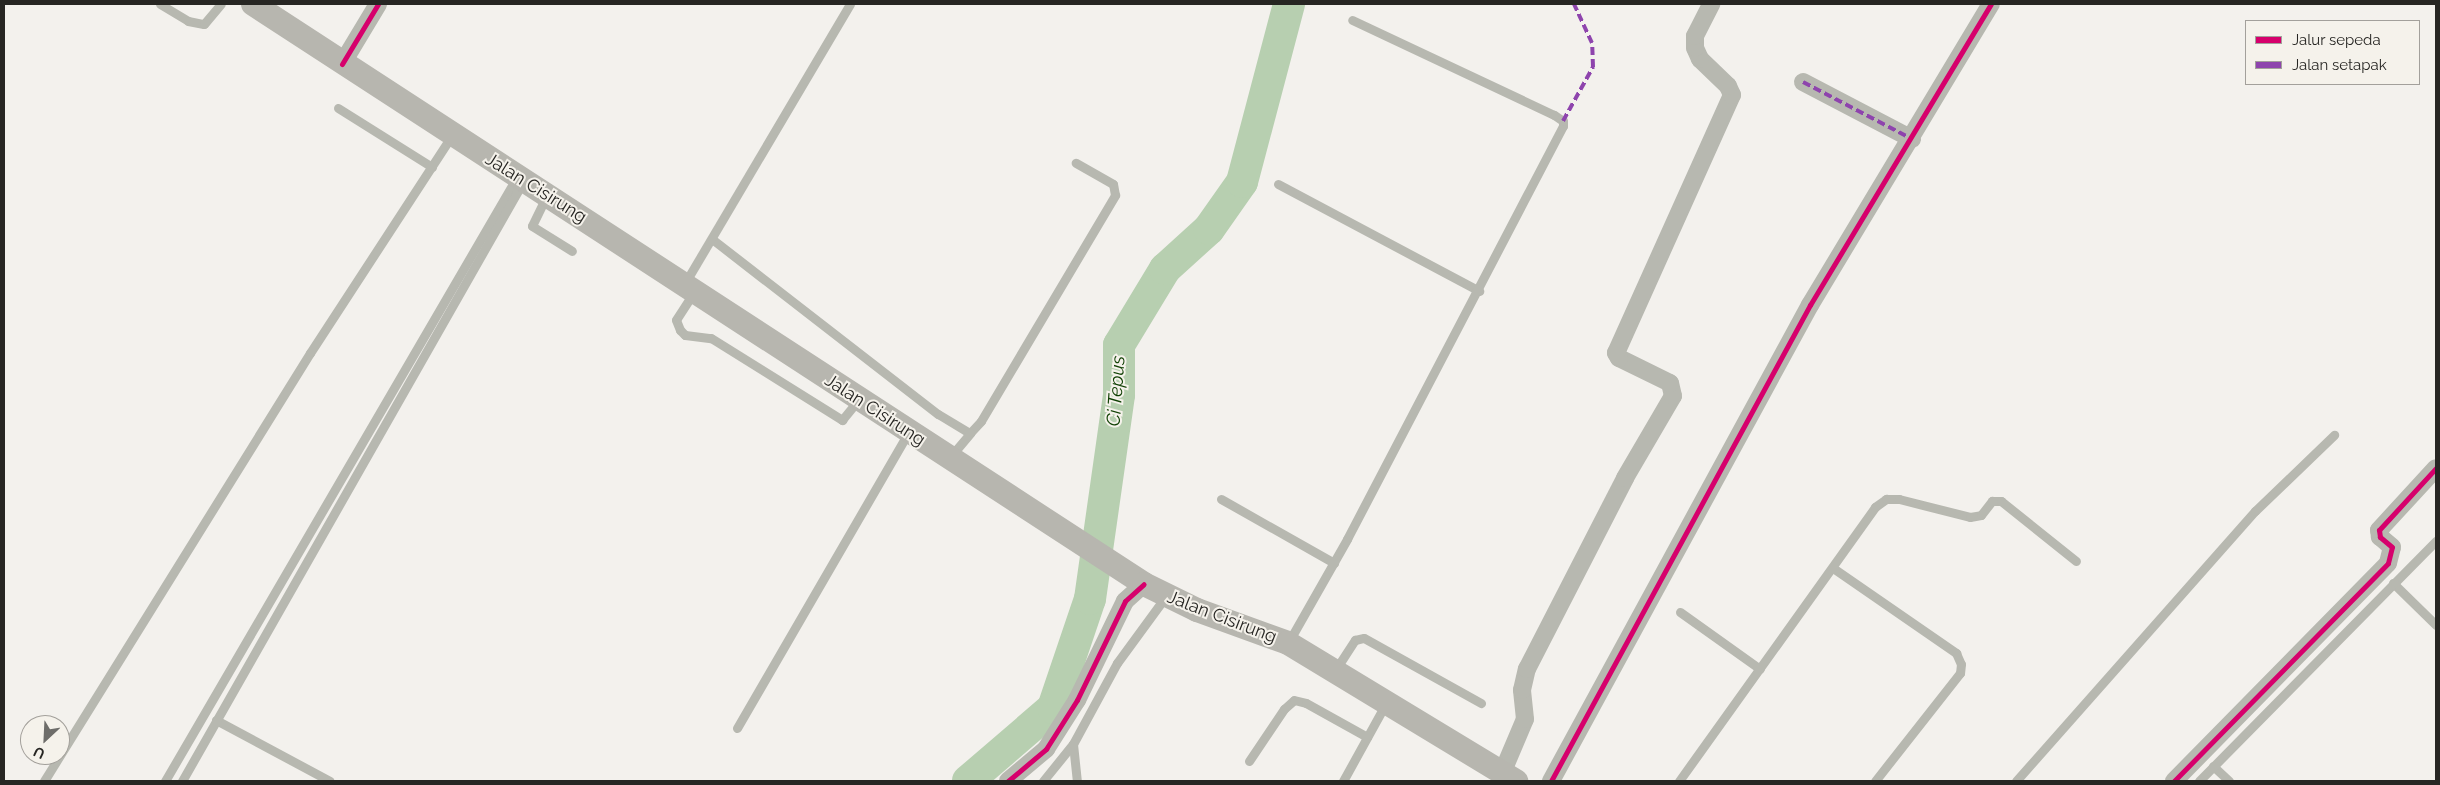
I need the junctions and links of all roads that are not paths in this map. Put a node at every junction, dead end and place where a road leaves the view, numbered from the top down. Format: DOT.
graph roads {
  1 [pos="160,4"];
  2 [pos="221,4"];
  3 [pos="253,4"];
  4 [pos="378,4"];
  5 [pos="850,4"];
  6 [pos="1711,4"];
  7 [pos="1991,4"];
  8 [pos="1352,20"];
  9 [pos="342,64"];
  10 [pos="1803,82"];
  11 [pos="338,108"];
  12 [pos="452,135"];
  13 [pos="1912,139"];
  14 [pos="1076,163"];
  15 [pos="432,167"];
  16 [pos="521,178"];
  17 [pos="1278,184"];
  18 [pos="548,194"];
  19 [pos="712,239"];
  20 [pos="572,251"];
  21 [pos="690,287"];
  22 [pos="1479,291"];
  23 [pos="858,399"];
  24 [pos="908,433"];
  25 [pos="970,433"];
  26 [pos="2334,435"];
  27 [pos="949,458"];
  28 [pos="2436,468"];
  29 [pos="1222,499"];
  30 [pos="2436,541"];
  31 [pos="2076,561"];
  32 [pos="1334,563"];
  33 [pos="1833,568"];
  34 [pos="1144,584"];
  35 [pos="2393,584"];
  36 [pos="1166,596"];
  37 [pos="1680,612"];
  38 [pos="2436,625"];
  39 [pos="1288,643"];
  40 [pos="1336,669"];
  41 [pos="1760,669"];
  42 [pos="1387,701"];
  43 [pos="1481,703"];
  44 [pos="216,720"];
  45 [pos="737,728"];
  46 [pos="1367,737"];
  47 [pos="1073,744"];
  48 [pos="1250,761"];
  49 [pos="2213,766"];
  50 [pos="1510,776"];
  51 [pos="44,781"];
  52 [pos="165,781"];
  53 [pos="182,781"];
  54 [pos="330,781"];
  55 [pos="1008,781"];
  56 [pos="1043,781"];
  57 [pos="1077,781"];
  58 [pos="1342,781"];
  59 [pos="1551,781"];
  60 [pos="1679,781"];
  61 [pos="1875,781"];
  62 [pos="2016,781"];
  63 [pos="2174,781"];
  64 [pos="2199,781"];
  65 [pos="2228,781"];
  1 -- 2 [label="lane"];
  3 -- 9 [label="main road, Jalan Cisirung"];
  4 -- 9 [label="street"];
  5 -- 19 [label="lane"];
  6 -- 50 [label="street"];
  7 -- 13 [label="street"];
  8 -- 22 [label="lane"];
  9 -- 12 [label="main road, Jalan Cisirung"];
  10 -- 13 [label="street"];
  11 -- 15 [label="lane"];
  12 -- 15 [label="lane"];
  12 -- 16 [label="main road, Jalan Cisirung"];
  13 -- 59 [label="street"];
  14 -- 25 [label="lane"];
  15 -- 51 [label="lane"];
  16 -- 18 [label="main road, Jalan Cisirung"];
  16 -- 44 [label="lane"];
  16 -- 52 [label="lane"];
  17 -- 22 [label="lane"];
  18 -- 20 [label="lane"];
  18 -- 21 [label="main road, Jalan Cisirung"];
  19 -- 21 [label="lane"];
  19 -- 25 [label="lane"];
  21 -- 23 [label="main road, Jalan Cisirung"];
  21 -- 23 [label="lane"];
  22 -- 32 [label="lane"];
  23 -- 24 [label="main road, Jalan Cisirung"];
  24 -- 27 [label="main road, Jalan Cisirung"];
  24 -- 45 [label="lane"];
  25 -- 27 [label="lane"];
  26 -- 62 [label="lane"];
  27 -- 34 [label="main road, Jalan Cisirung"];
  28 -- 63 [label="street"];
  29 -- 32 [label="lane"];
  30 -- 35 [label="lane"];
  31 -- 33 [label="lane"];
  32 -- 39 [label="lane"];
  33 -- 41 [label="lane"];
  33 -- 61 [label="lane"];
  34 -- 36 [label="main road, Jalan Cisirung"];
  34 -- 55 [label="street"];
  35 -- 38 [label="lane"];
  35 -- 49 [label="lane"];
  36 -- 39 [label="main road, Jalan Cisirung"];
  36 -- 47 [label="lane"];
  37 -- 41 [label="lane"];
  39 -- 40 [label="main road, Jalan Cisirung"];
  40 -- 42 [label="main road, Jalan Cisirung"];
  40 -- 43 [label="lane"];
  41 -- 60 [label="lane"];
  42 -- 46 [label="lane"];
  42 -- 50 [label="main road, Jalan Cisirung"];
  44 -- 53 [label="lane"];
  44 -- 54 [label="lane"];
  46 -- 48 [label="lane"];
  46 -- 58 [label="lane"];
  47 -- 56 [label="lane"];
  47 -- 57 [label="lane"];
  49 -- 64 [label="lane"];
  49 -- 65 [label="lane"];
}
